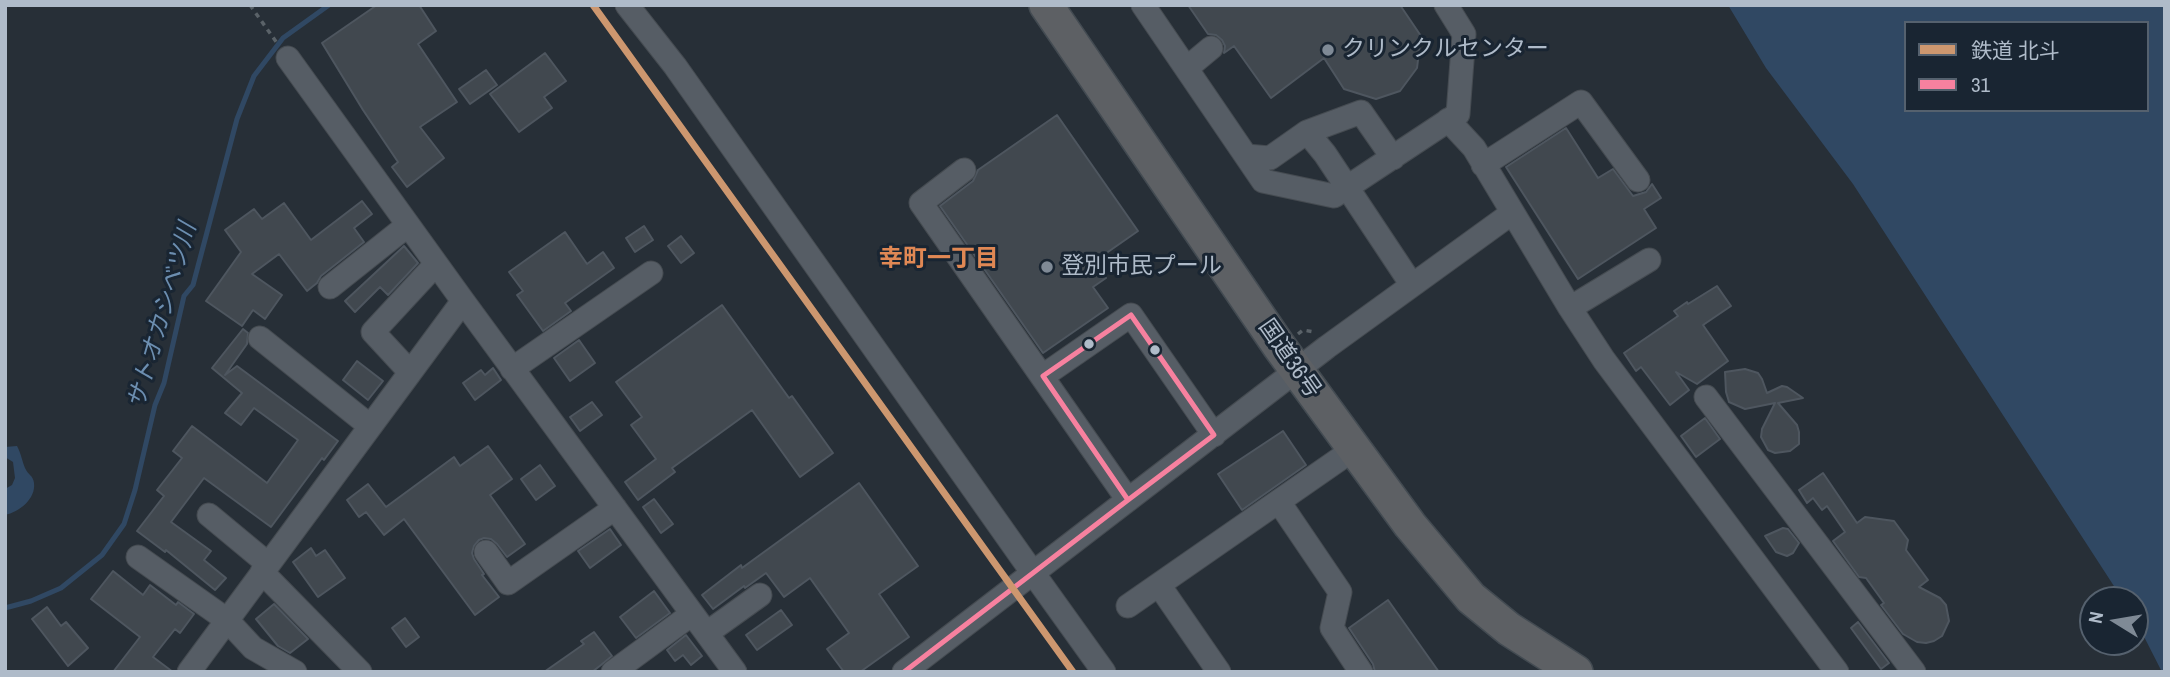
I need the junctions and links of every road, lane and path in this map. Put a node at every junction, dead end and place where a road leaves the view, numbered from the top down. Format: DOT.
graph roads {
  1 [pos="250,5"];
  2 [pos="627,5"];
  3 [pos="1046,5"];
  4 [pos="1143,5"];
  5 [pos="1446,5"];
  6 [pos="270,33"];
  7 [pos="1211,48"];
  8 [pos="288,58"];
  9 [pos="1187,68"];
  10 [pos="1448,120"];
  11 [pos="1307,132"];
  12 [pos="1246,156"];
  13 [pos="1393,158"];
  14 [pos="1483,165"];
  15 [pos="964,170"];
  16 [pos="1638,180"];
  17 [pos="1347,189"];
  18 [pos="1513,213"];
  19 [pos="408,225"];
  20 [pos="1648,260"];
  21 [pos="436,264"];
  22 [pos="651,273"];
  23 [pos="1412,285"];
  24 [pos="331,287"];
  25 [pos="463,301"];
  26 [pos="1570,308"];
  27 [pos="260,338"];
  28 [pos="512,369"];
  29 [pos="1297,371"];
  30 [pos="410,372"];
  31 [pos="1043,376"];
  32 [pos="1706,397"];
  33 [pos="370,426"];
  34 [pos="1214,435"];
  35 [pos="1354,449"];
  36 [pos="1128,500"];
  37 [pos="1279,502"];
  38 [pos="615,508"];
  39 [pos="209,515"];
  40 [pos="486,552"];
  41 [pos="138,557"];
  42 [pos="265,568"];
  43 [pos="1032,572"];
  44 [pos="1159,585"];
  45 [pos="760,595"];
  46 [pos="1128,606"];
  47 [pos="692,614"];
  48 [pos="226,620"];
  49 [pos="706,633"];
  50 [pos="188,672"];
  51 [pos="295,672"];
  52 [pos="360,672"];
  53 [pos="613,672"];
  54 [pos="735,672"];
  55 [pos="904,672"];
  56 [pos="1104,672"];
  57 [pos="1219,672"];
  58 [pos="1361,672"];
  59 [pos="1577,672"];
  60 [pos="1837,672"];
  61 [pos="1914,672"];
  1 -- 6 [label="path"];
  2 -- 43 [label="street"];
  3 -- 29 [label="highway, 国道36号"];
  4 -- 9 [label="street"];
  5 -- 10 [label="street"];
  7 -- 9 [label="street"];
  8 -- 19 [label="street"];
  9 -- 12 [label="street"];
  10 -- 13 [label="street"];
  10 -- 14 [label="street"];
  11 -- 12 [label="street"];
  11 -- 13 [label="street"];
  11 -- 17 [label="street"];
  12 -- 17 [label="street"];
  13 -- 17 [label="street"];
  14 -- 16 [label="street"];
  14 -- 18 [label="street"];
  15 -- 31 [label="street"];
  17 -- 23 [label="street"];
  18 -- 23 [label="street"];
  18 -- 26 [label="street"];
  19 -- 21 [label="street"];
  19 -- 24 [label="street"];
  20 -- 26 [label="street"];
  21 -- 25 [label="street"];
  21 -- 30 [label="street"];
  22 -- 28 [label="street"];
  23 -- 29 [label="street"];
  25 -- 28 [label="street"];
  25 -- 30 [label="street"];
  26 -- 60 [label="street"];
  27 -- 33 [label="street"];
  28 -- 38 [label="street"];
  29 -- 34 [label="street"];
  29 -- 35 [label="highway, 国道36号"];
  30 -- 33 [label="street"];
  31 -- 34 [label="street"];
  31 -- 36 [label="street"];
  32 -- 61 [label="street"];
  33 -- 42 [label="street"];
  34 -- 36 [label="street"];
  35 -- 37 [label="street"];
  35 -- 59 [label="highway, 国道36号"];
  36 -- 43 [label="street"];
  37 -- 44 [label="street"];
  37 -- 58 [label="street"];
  38 -- 40 [label="street"];
  38 -- 47 [label="street"];
  39 -- 42 [label="street"];
  41 -- 48 [label="street"];
  42 -- 48 [label="street"];
  42 -- 52 [label="street"];
  43 -- 55 [label="street"];
  43 -- 56 [label="street"];
  44 -- 46 [label="street"];
  44 -- 57 [label="street"];
  45 -- 49 [label="street"];
  47 -- 49 [label="street"];
  47 -- 53 [label="street"];
  48 -- 50 [label="street"];
  48 -- 51 [label="street"];
  49 -- 54 [label="street"];
}
